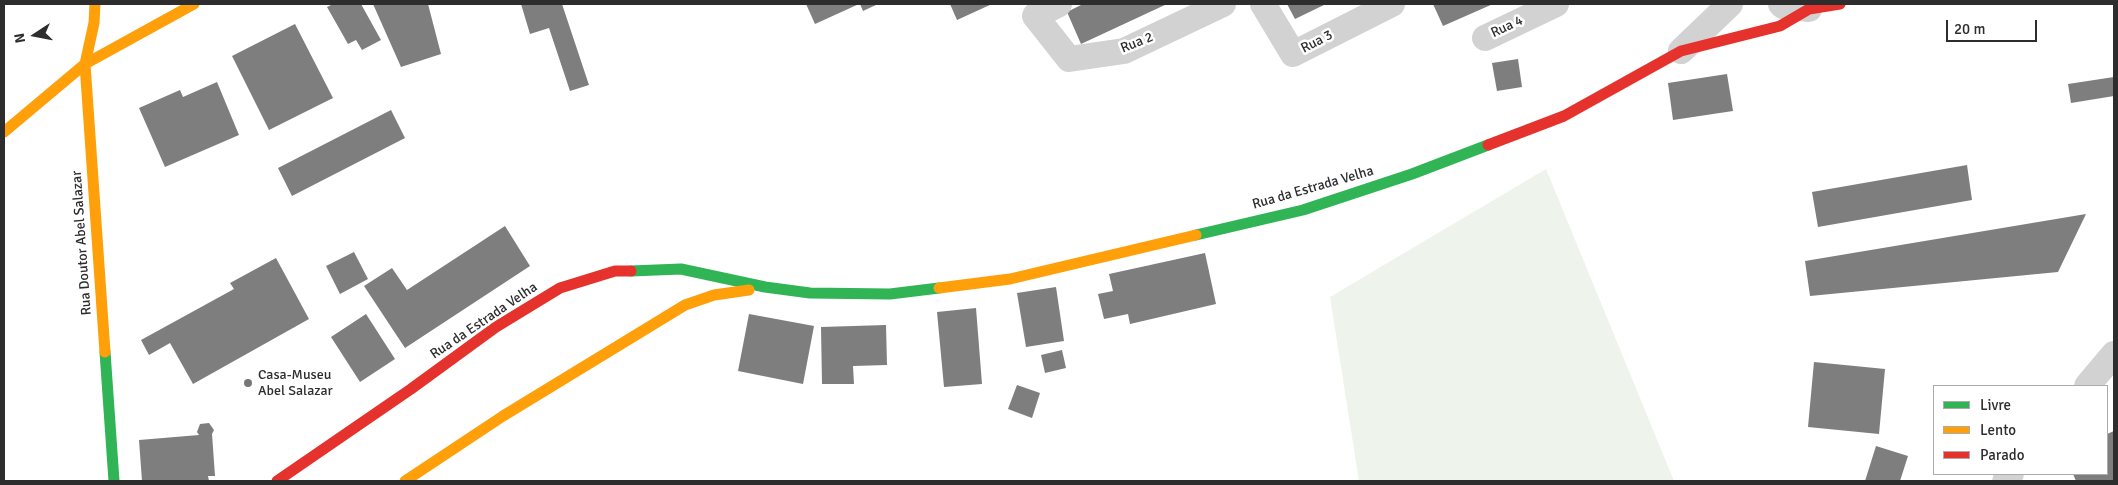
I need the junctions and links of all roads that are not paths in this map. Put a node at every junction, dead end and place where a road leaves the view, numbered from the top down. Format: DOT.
graph roads {
  1 [pos="95,4"];
  2 [pos="194,4"];
  3 [pos="1059,4"];
  4 [pos="1223,4"];
  5 [pos="1263,4"];
  6 [pos="1392,4"];
  7 [pos="1556,4"];
  8 [pos="1730,4"];
  9 [pos="1781,4"];
  10 [pos="1840,4"];
  11 [pos="1809,8"];
  12 [pos="1485,38"];
  13 [pos="1681,51"];
  14 [pos="85,64"];
  15 [pos="4,132"];
  16 [pos="766,287"];
  17 [pos="2114,354"];
  18 [pos="2088,385"];
  19 [pos="114,481"];
  20 [pos="277,481"];
  21 [pos="405,481"];
  1 -- 14 [label="street, Rua Doutor Abel Salazar"];
  2 -- 14 [label="street"];
  3 -- 4 [label="street, Rua 2"];
  5 -- 6 [label="street, Rua 3"];
  7 -- 12 [label="street, Rua 4"];
  8 -- 13 [label="street"];
  9 -- 11 [label="street"];
  10 -- 11 [label="street, Rua da Estrada Velha"];
  11 -- 13 [label="street, Rua da Estrada Velha"];
  13 -- 16 [label="street, Rua da Estrada Velha"];
  14 -- 15 [label="street"];
  14 -- 19 [label="street, Rua Doutor Abel Salazar"];
  16 -- 20 [label="street, Rua da Estrada Velha"];
  16 -- 21 [label="street, Rua da Estrada Velha"];
  17 -- 18 [label="street"];
}
